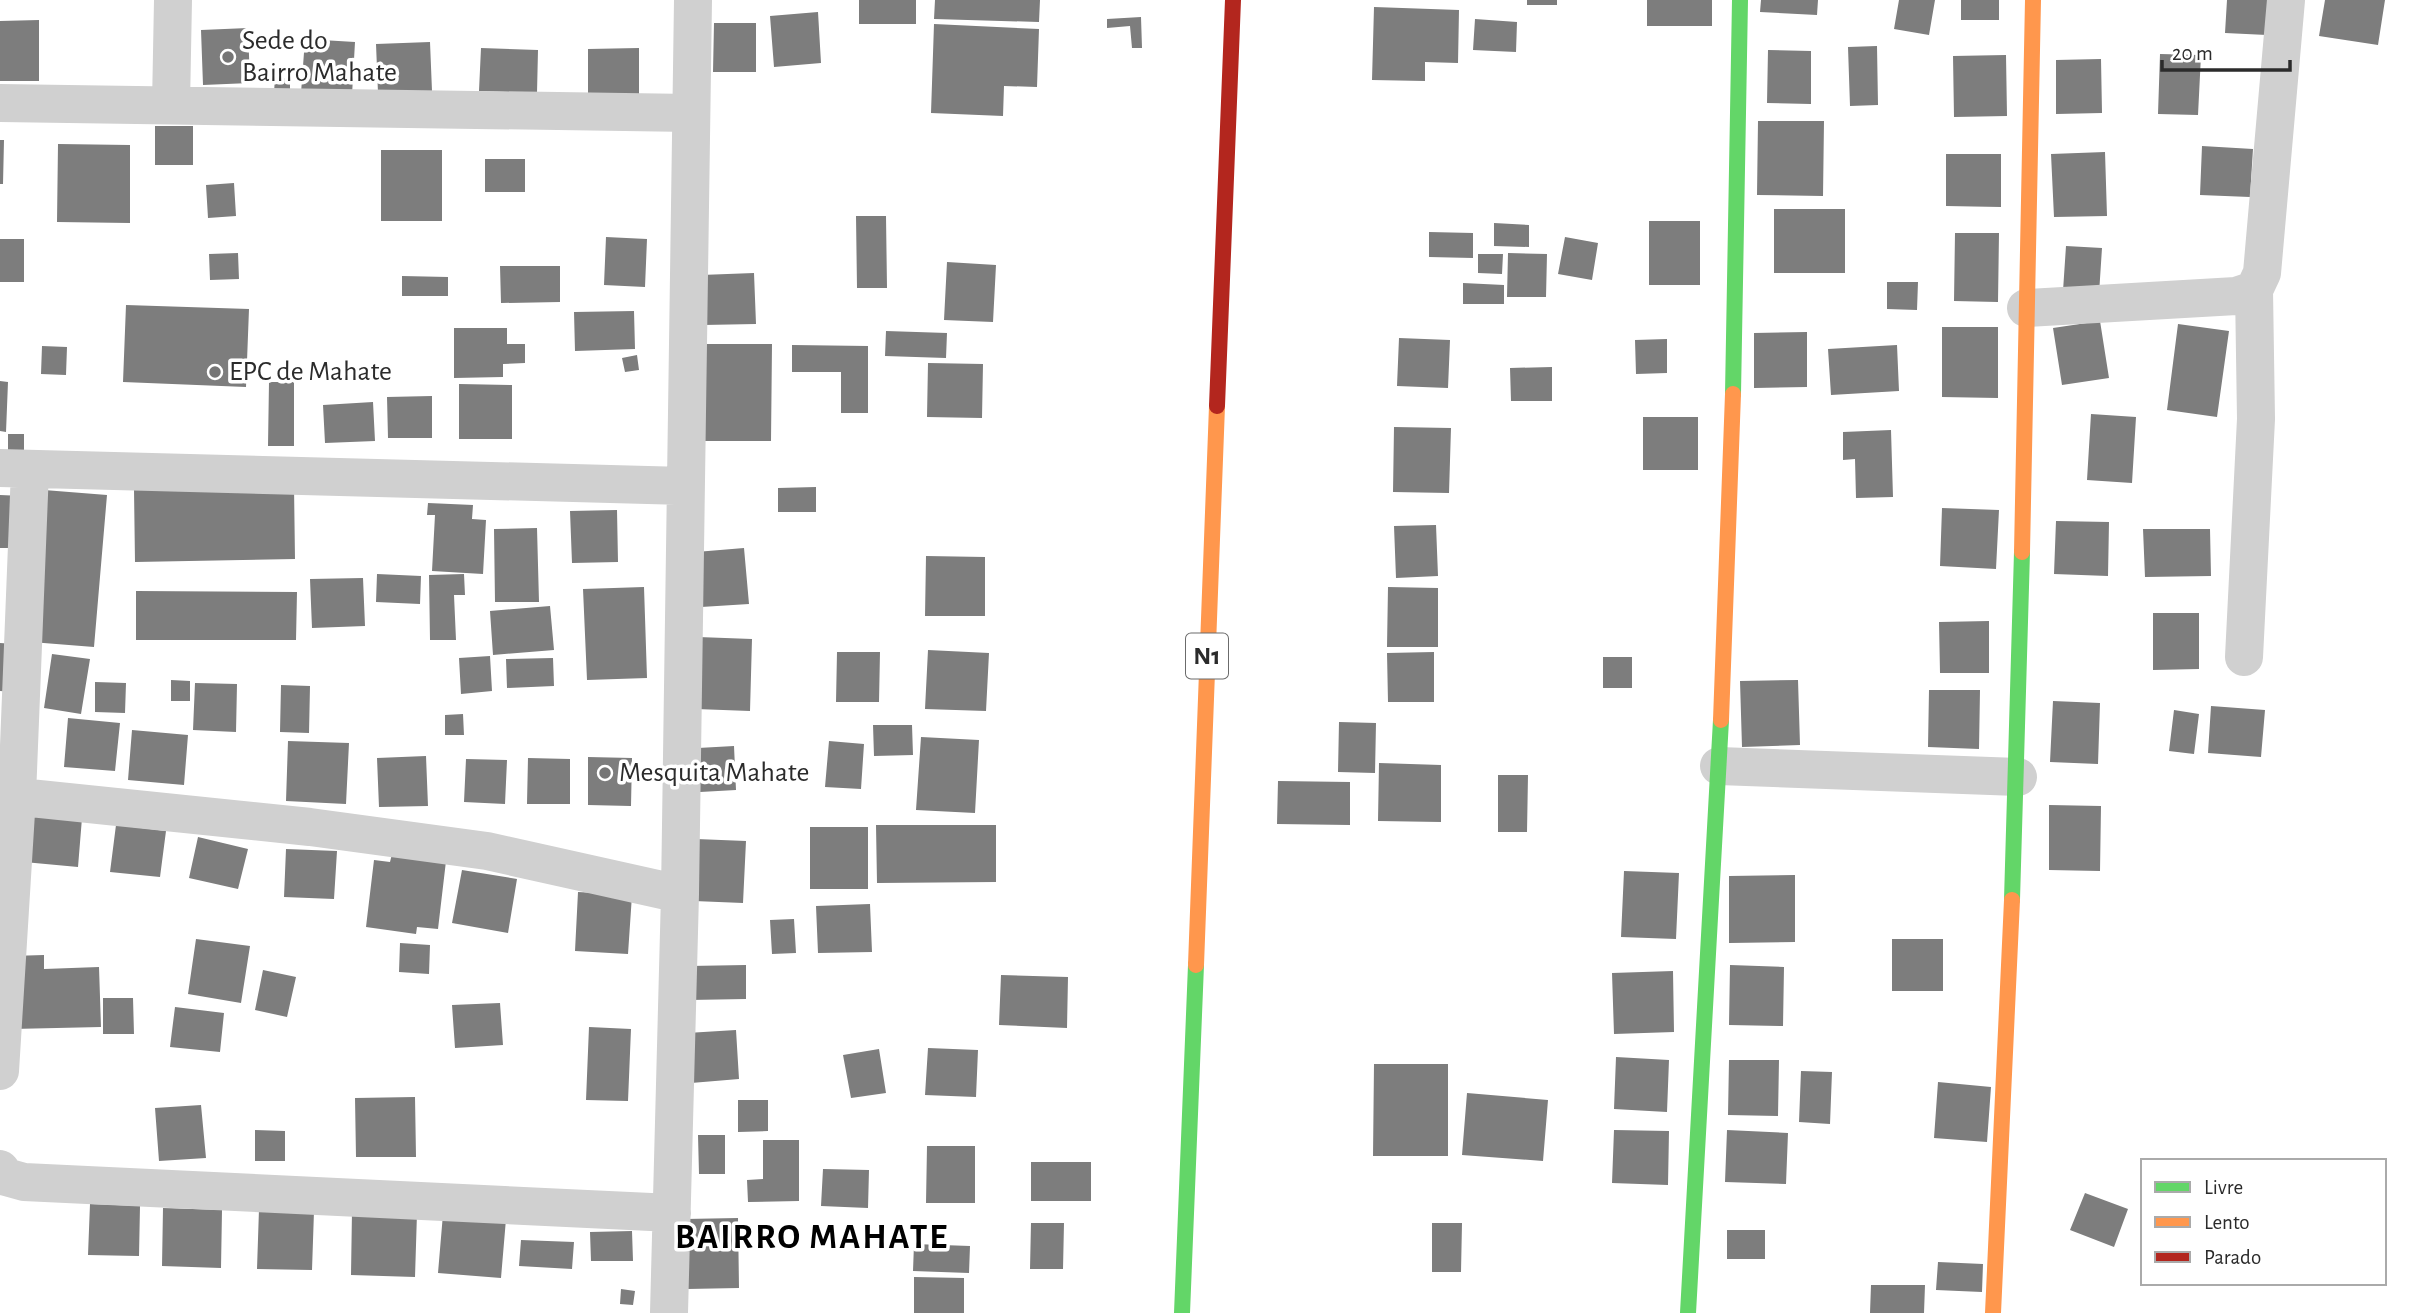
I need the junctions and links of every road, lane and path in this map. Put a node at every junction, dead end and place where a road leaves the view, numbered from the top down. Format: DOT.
graph roads {
  1 [pos="173,0"];
  2 [pos="693,0"];
  3 [pos="1233,0"];
  4 [pos="1740,0"];
  5 [pos="2033,0"];
  6 [pos="2286,0"];
  7 [pos="0,103"];
  8 [pos="171,105"];
  9 [pos="691,113"];
  10 [pos="2254,290"];
  11 [pos="2026,308"];
  12 [pos="15,469"];
  13 [pos="685,486"];
  14 [pos="2244,657"];
  15 [pos="1719,766"];
  16 [pos="2018,777"];
  17 [pos="8,795"];
  18 [pos="680,894"];
  19 [pos="0,1071"];
  20 [pos="0,1169"];
  21 [pos="672,1213"];
  22 [pos="669,1313"];
  23 [pos="1182,1313"];
  24 [pos="1688,1313"];
  25 [pos="1993,1313"];
  1 -- 8 [label="street"];
  2 -- 9 [label="street"];
  3 -- 23 [label="main road, N1"];
  4 -- 15 [label="main road"];
  5 -- 11 [label="main road"];
  6 -- 10 [label="street"];
  7 -- 8 [label="street"];
  8 -- 9 [label="street"];
  9 -- 13 [label="street"];
  10 -- 11 [label="street"];
  10 -- 14 [label="street"];
  11 -- 16 [label="main road"];
  12 -- 13 [label="street"];
  12 -- 17 [label="street"];
  13 -- 18 [label="street"];
  15 -- 16 [label="street"];
  15 -- 24 [label="main road"];
  16 -- 25 [label="main road"];
  17 -- 18 [label="street"];
  17 -- 19 [label="street"];
  18 -- 21 [label="street"];
  20 -- 21 [label="street"];
  21 -- 22 [label="street"];
}
